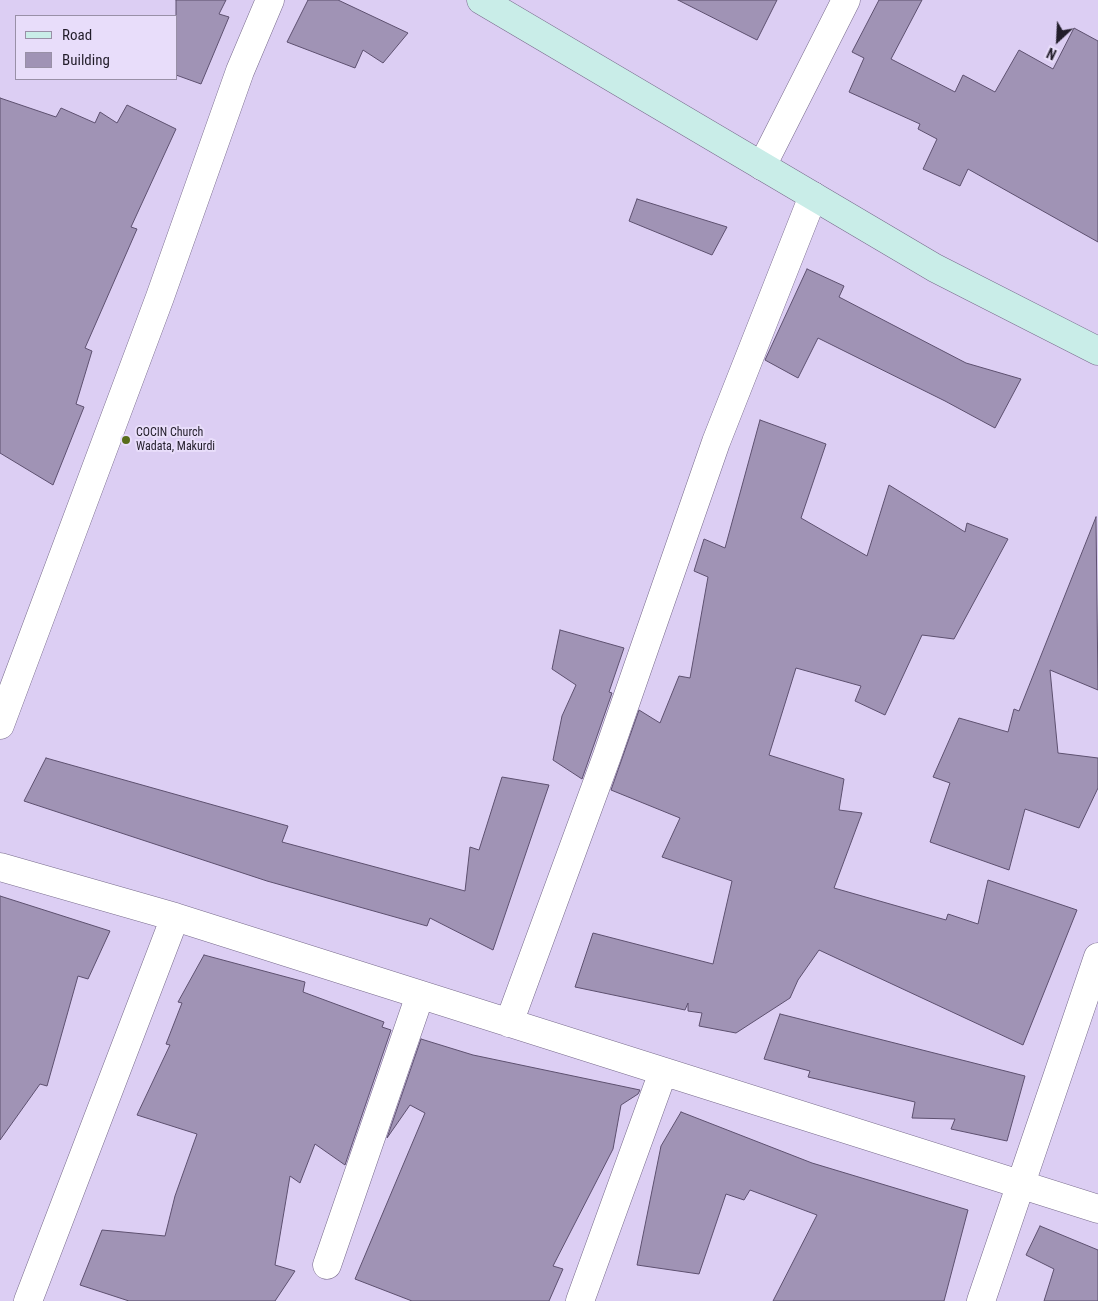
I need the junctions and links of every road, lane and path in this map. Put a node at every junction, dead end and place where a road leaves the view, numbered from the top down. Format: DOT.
graph roads {
  1 [pos="270,0"];
  2 [pos="481,0"];
  3 [pos="846,0"];
  4 [pos="762,166"];
  5 [pos="813,196"];
  6 [pos="1098,351"];
  7 [pos="0,725"];
  8 [pos="0,867"];
  9 [pos="175,917"];
  10 [pos="1098,957"];
  11 [pos="420,995"];
  12 [pos="510,1023"];
  13 [pos="663,1072"];
  14 [pos="1022,1185"];
  15 [pos="1098,1209"];
  16 [pos="327,1265"];
  17 [pos="28,1301"];
  18 [pos="580,1301"];
  19 [pos="981,1301"];
  1 -- 7 [label="street"];
  2 -- 4 [label="street"];
  3 -- 4 [label="street"];
  4 -- 5 [label="street"];
  5 -- 6 [label="street"];
  5 -- 12 [label="street"];
  8 -- 9 [label="street"];
  9 -- 11 [label="street"];
  9 -- 17 [label="street"];
  10 -- 14 [label="street"];
  11 -- 12 [label="street"];
  11 -- 16 [label="street"];
  12 -- 13 [label="street"];
  13 -- 14 [label="street"];
  13 -- 18 [label="street"];
  14 -- 15 [label="street"];
  14 -- 19 [label="street"];
}
